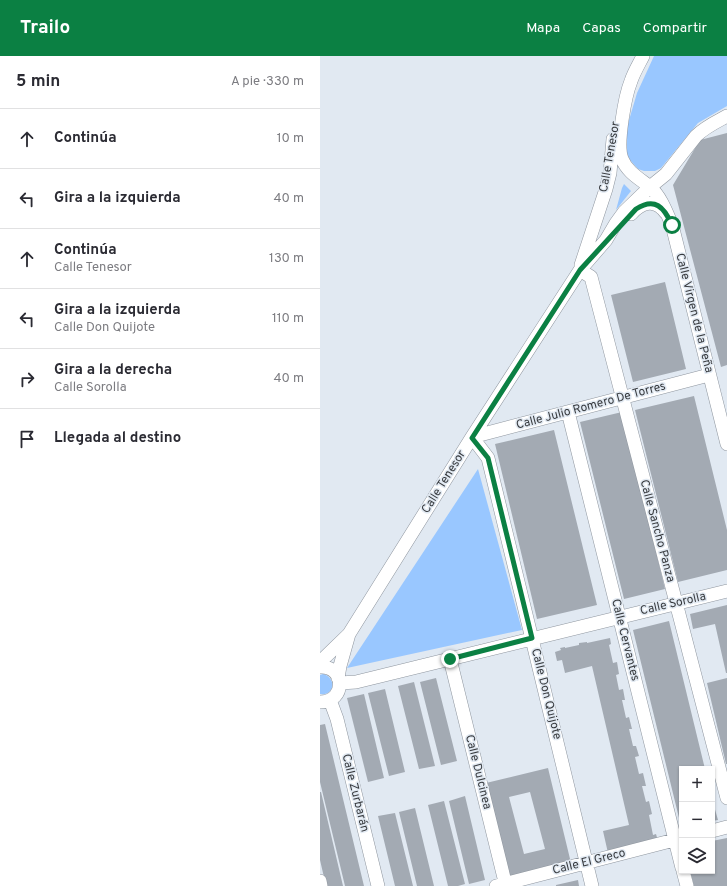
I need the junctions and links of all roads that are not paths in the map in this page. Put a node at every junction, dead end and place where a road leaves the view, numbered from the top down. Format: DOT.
graph roads {
  1 [pos="643,56"];
  2 [pos="628,90"];
  3 [pos="727,116"];
  4 [pos="650,187"];
  5 [pos="667,214"];
  6 [pos="606,240"];
  7 [pos="580,270"];
  8 [pos="709,375"];
  9 [pos="622,398"];
  10 [pos="568,412"];
  11 [pos="472,438"];
  12 [pos="727,444"];
  13 [pos="727,591"];
  14 [pos="676,604"];
  15 [pos="619,617"];
  16 [pos="348,634"];
  17 [pos="532,638"];
  18 [pos="450,659"];
  19 [pos="320,662"];
  20 [pos="320,667"];
  21 [pos="339,680"];
  22 [pos="323,702"];
  23 [pos="727,798"];
  24 [pos="727,827"];
  25 [pos="715,830"];
  26 [pos="679,839"];
  27 [pos="587,863"];
  28 [pos="684,874"];
  29 [pos="320,881"];
  30 [pos="502,885"];
  31 [pos="321,886"];
  32 [pos="378,886"];
  33 [pos="592,886"];
  34 [pos="687,886"];
  1 -- 2 [label="street"];
  2 -- 4 [label="street, Calle Virgen de la Peña"];
  2 -- 7 [label="street, Calle Tenesor"];
  3 -- 4 [label="street, Calle Tenesor"];
  4 -- 5 [label="street, Calle Virgen de la Peña"];
  4 -- 6 [label="street, Calle Tenesor"];
  5 -- 6 [label="street"];
  5 -- 8 [label="street, Calle Virgen de la Peña"];
  6 -- 7 [label="street, Calle Tenesor"];
  7 -- 9 [label="street, Calle Sancho Panza"];
  7 -- 11 [label="street, Calle Tenesor"];
  8 -- 9 [label="street, Calle Julio Romero De Torres"];
  8 -- 12 [label="street, Calle Virgen de la Peña"];
  9 -- 10 [label="street, Calle Julio Romero De Torres"];
  9 -- 14 [label="street, Calle Sancho Panza"];
  10 -- 11 [label="street, Calle Julio Romero De Torres"];
  10 -- 15 [label="street, Calle Cervantes"];
  11 -- 16 [label="street, Calle Tenesor"];
  11 -- 17 [label="street, Calle Don Quijote"];
  13 -- 14 [label="street, Calle Sorolla"];
  14 -- 15 [label="street, Calle Sorolla"];
  14 -- 23 [label="street, Calle Sancho Panza"];
  15 -- 17 [label="street, Calle Sorolla"];
  15 -- 26 [label="street, Calle Cervantes"];
  16 -- 19 [label="street, Calle Tenesor"];
  16 -- 21 [label="street, Calle Tenesor"];
  17 -- 18 [label="street, Calle Sorolla"];
  17 -- 27 [label="street, Calle Don Quijote"];
  18 -- 21 [label="street, Calle Sorolla"];
  18 -- 30 [label="street, Calle Dulcinea"];
  20 -- 21 [label="street"];
  21 -- 22 [label="street, Calle Tenesor"];
  22 -- 32 [label="street, Calle Zurbarán"];
  24 -- 25 [label="street"];
  26 -- 27 [label="street, Calle El Greco"];
  27 -- 30 [label="street, Calle El Greco"];
  27 -- 33 [label="street, Calle Don Quijote"];
  28 -- 34 [label="street"];
  29 -- 31 [label="street"];
}
